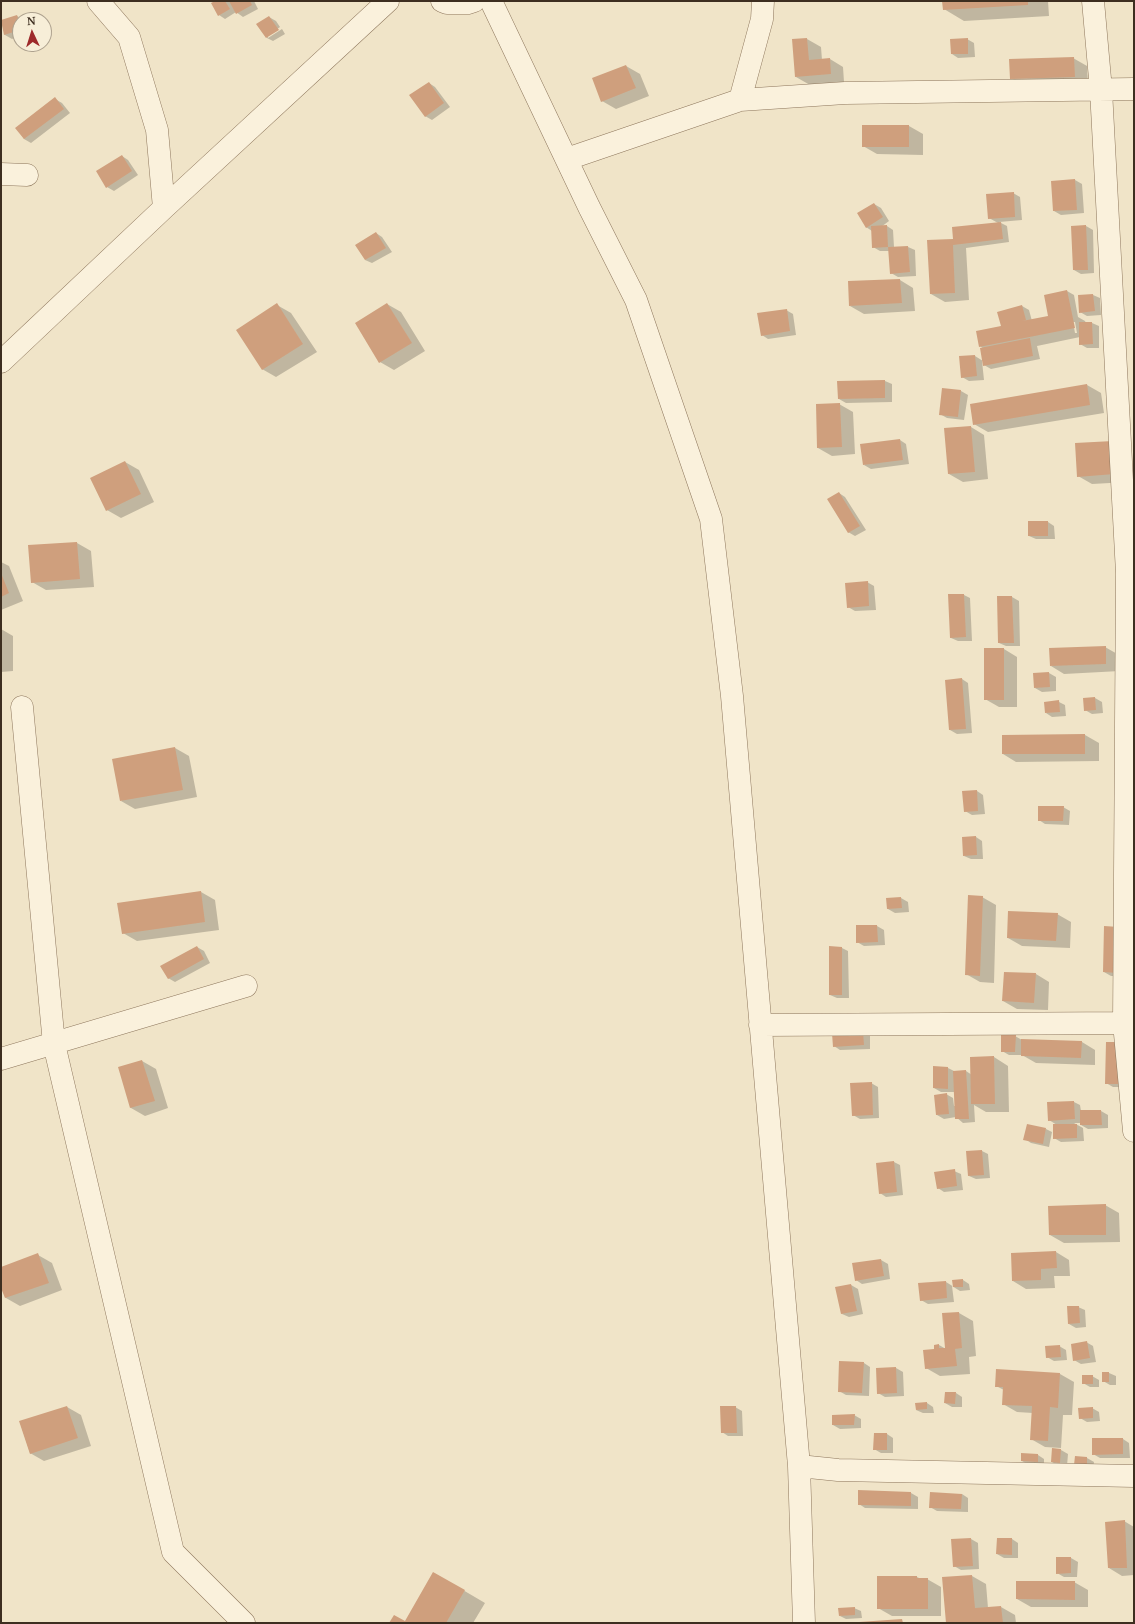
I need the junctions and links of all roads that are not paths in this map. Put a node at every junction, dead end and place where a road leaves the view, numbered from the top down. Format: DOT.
graph roads {
  1 [pos="98,1"];
  2 [pos="388,1"];
  3 [pos="442,1"];
  4 [pos="474,1"];
  5 [pos="491,1"];
  6 [pos="763,1"];
  7 [pos="1093,1"];
  8 [pos="1134,89"];
  9 [pos="1101,90"];
  10 [pos="740,100"];
  11 [pos="567,159"];
  12 [pos="1,174"];
  13 [pos="27,175"];
  14 [pos="164,208"];
  15 [pos="1,362"];
  16 [pos="1130,573"];
  17 [pos="22,707"];
  18 [pos="246,986"];
  19 [pos="1129,1023"];
  20 [pos="760,1025"];
  21 [pos="54,1044"];
  22 [pos="1,1059"];
  23 [pos="1134,1130"];
  24 [pos="799,1466"];
  25 [pos="1134,1476"];
  26 [pos="244,1623"];
  27 [pos="804,1623"];
  1 -- 14 [label="street"];
  2 -- 14 [label="street"];
  3 -- 4 [label="street"];
  5 -- 11 [label="street"];
  6 -- 10 [label="street"];
  7 -- 9 [label="street"];
  8 -- 9 [label="street"];
  9 -- 10 [label="street"];
  9 -- 16 [label="street"];
  10 -- 11 [label="street"];
  11 -- 20 [label="street"];
  12 -- 13 [label="street"];
  14 -- 15 [label="street"];
  16 -- 19 [label="street"];
  17 -- 21 [label="street"];
  18 -- 21 [label="street"];
  19 -- 20 [label="street"];
  19 -- 23 [label="street"];
  20 -- 24 [label="street"];
  21 -- 22 [label="street"];
  21 -- 26 [label="street"];
  24 -- 25 [label="street"];
  24 -- 27 [label="street"];
}
